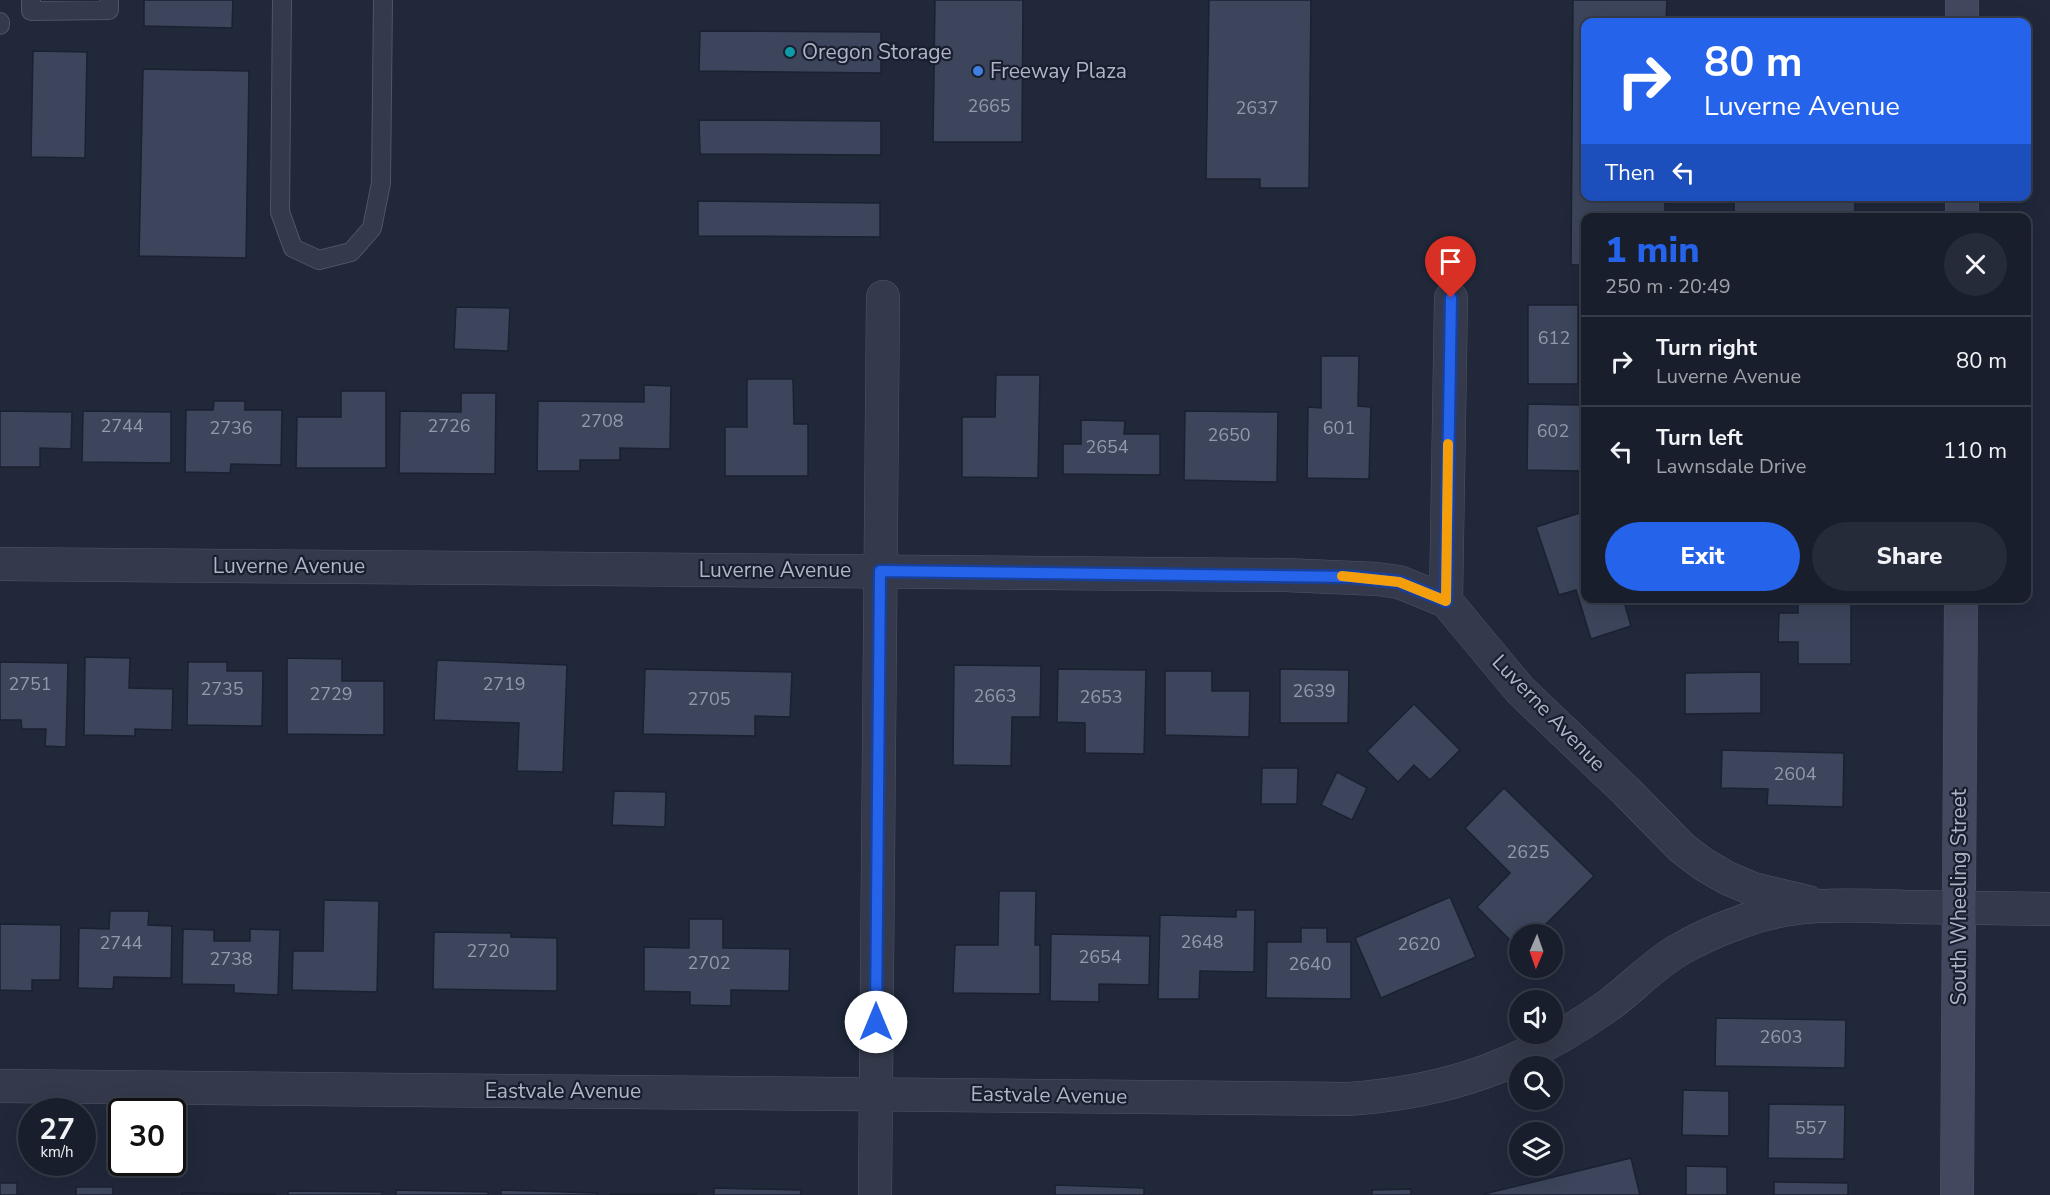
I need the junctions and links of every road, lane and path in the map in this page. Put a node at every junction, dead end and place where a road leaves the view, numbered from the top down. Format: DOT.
graph roads {
  1 [pos="31,0"];
  2 [pos="109,0"];
  3 [pos="282,0"];
  4 [pos="383,0"];
  5 [pos="1962,0"];
  6 [pos="1962,18"];
  7 [pos="883,297"];
  8 [pos="1451,298"];
  9 [pos="0,564"];
  10 [pos="880,571"];
  11 [pos="1446,601"];
  12 [pos="1961,603"];
  13 [pos="1822,905"];
  14 [pos="1959,908"];
  15 [pos="2050,909"];
  16 [pos="0,1086"];
  17 [pos="876,1094"];
  18 [pos="875,1195"];
  19 [pos="1957,1195"];
  1 -- 2 [label="lane"];
  3 -- 4 [label="lane"];
  5 -- 6 [label="main road"];
  7 -- 10 [label="street"];
  8 -- 11 [label="street"];
  9 -- 10 [label="street, Luverne Avenue"];
  10 -- 11 [label="street, Luverne Avenue"];
  10 -- 17 [label="street"];
  11 -- 13 [label="street, Luverne Avenue"];
  12 -- 14 [label="main road, South Wheeling Street"];
  13 -- 14 [label="street, Eastvale Avenue"];
  13 -- 17 [label="street, Eastvale Avenue"];
  14 -- 15 [label="street, Eastvale Avenue"];
  14 -- 19 [label="main road, South Wheeling Street"];
  16 -- 17 [label="street, Eastvale Avenue"];
  17 -- 18 [label="street"];
}
